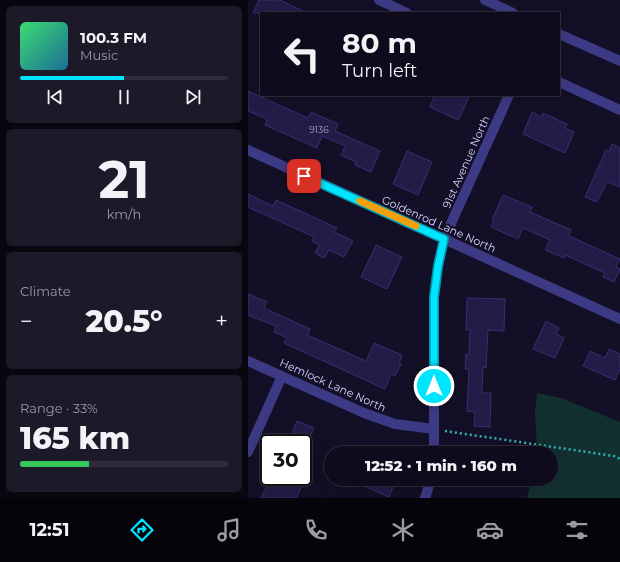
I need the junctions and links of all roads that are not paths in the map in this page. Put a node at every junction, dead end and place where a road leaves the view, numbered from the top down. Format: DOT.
graph roads {
  1 [pos="379,0"];
  2 [pos="485,0"];
  3 [pos="505,4"];
  4 [pos="405,12"];
  5 [pos="512,12"];
  6 [pos="560,34"];
  7 [pos="620,62"];
  8 [pos="560,82"];
  9 [pos="509,96"];
  10 [pos="620,110"];
  11 [pos="248,150"];
  12 [pos="444,239"];
  13 [pos="620,319"];
  14 [pos="248,361"];
  15 [pos="282,376"];
  16 [pos="434,429"];
  17 [pos="434,446"];
  18 [pos="248,452"];
  19 [pos="429,486"];
  20 [pos="425,498"];
  1 -- 4 [label="street"];
  2 -- 3 [label="street"];
  3 -- 5 [label="street"];
  6 -- 7 [label="street"];
  8 -- 10 [label="street"];
  9 -- 12 [label="street, 91st Avenue North"];
  11 -- 12 [label="street, Goldenrod Lane North"];
  12 -- 13 [label="street, Goldenrod Lane North"];
  12 -- 16 [label="street, 91st Avenue North"];
  14 -- 15 [label="street, Hemlock Lane North"];
  15 -- 16 [label="street, Hemlock Lane North"];
  15 -- 18 [label="street"];
  16 -- 17 [label="street, 91st Avenue North"];
  19 -- 20 [label="street"];
}
